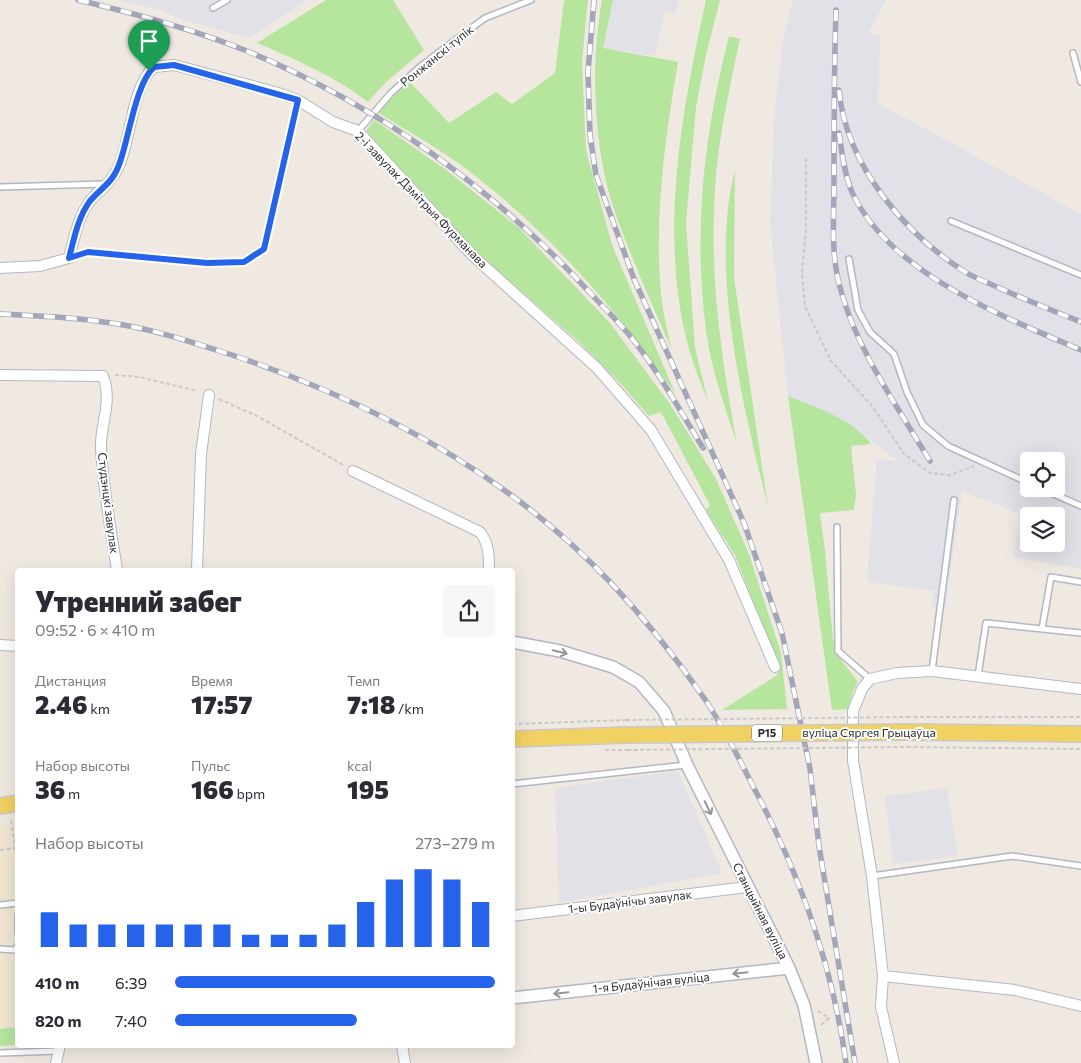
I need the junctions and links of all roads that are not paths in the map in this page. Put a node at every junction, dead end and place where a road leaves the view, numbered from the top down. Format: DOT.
graph roads {
  1 [pos="228,0"];
  2 [pos="531,0"];
  3 [pos="213,8"];
  4 [pos="1073,53"];
  5 [pos="1081,82"];
  6 [pos="298,100"];
  7 [pos="358,131"];
  8 [pos="109,184"];
  9 [pos="0,187"];
  10 [pos="951,221"];
  11 [pos="69,258"];
  12 [pos="849,258"];
  13 [pos="0,268"];
  14 [pos="1081,275"];
  15 [pos="0,375"];
  16 [pos="209,395"];
  17 [pos="353,471"];
  18 [pos="1020,479"];
  19 [pos="1060,497"];
  20 [pos="954,500"];
  21 [pos="1081,506"];
  22 [pos="837,527"];
  23 [pos="117,568"];
  24 [pos="197,568"];
  25 [pos="490,568"];
  26 [pos="1081,582"];
  27 [pos="1042,629"];
  28 [pos="1081,633"];
  29 [pos="515,643"];
  30 [pos="0,645"];
  31 [pos="15,646"];
  32 [pos="775,666"];
  33 [pos="932,671"];
  34 [pos="978,676"];
  35 [pos="870,679"];
  36 [pos="1081,689"];
  37 [pos="1081,734"];
  38 [pos="515,739"];
  39 [pos="687,764"];
  40 [pos="515,784"];
  41 [pos="15,804"];
  42 [pos="0,806"];
  43 [pos="1081,866"];
  44 [pos="872,876"];
  45 [pos="747,887"];
  46 [pos="15,903"];
  47 [pos="0,905"];
  48 [pos="515,916"];
  49 [pos="0,949"];
  50 [pos="15,950"];
  51 [pos="789,968"];
  52 [pos="883,976"];
  53 [pos="515,998"];
  54 [pos="1081,1006"];
  55 [pos="59,1048"];
  56 [pos="402,1048"];
  57 [pos="0,1053"];
  58 [pos="56,1063"];
  59 [pos="405,1063"];
  60 [pos="816,1063"];
  61 [pos="894,1063"];
  1 -- 3 [label="lane"];
  2 -- 7 [label="lane, Ронжанскі тупік"];
  4 -- 5 [label="lane"];
  6 -- 7 [label="street, 2-і завулак Дзмітрыя Фурманава"];
  6 -- 8 [label="street, 2-і завулак Дзмітрыя Фурманава"];
  6 -- 11 [label="lane"];
  7 -- 32 [label="street, 2-і завулак Дзмітрыя Фурманава"];
  8 -- 9 [label="lane"];
  8 -- 11 [label="street, 2-і завулак Дзмітрыя Фурманава"];
  10 -- 14 [label="lane"];
  11 -- 13 [label="street"];
  12 -- 18 [label="lane"];
  15 -- 23 [label="street, Студэнцкі завулак"];
  16 -- 24 [label="street"];
  17 -- 25 [label="street"];
  19 -- 21 [label="lane"];
  20 -- 33 [label="lane"];
  22 -- 35 [label="lane"];
  26 -- 27 [label="lane"];
  27 -- 28 [label="lane"];
  27 -- 34 [label="lane"];
  29 -- 39 [label="street, Станцыйная вуліца, one-way"];
  30 -- 31 [label="street"];
  33 -- 34 [label="street"];
  33 -- 35 [label="street"];
  34 -- 36 [label="street"];
  35 -- 44 [label="street"];
  37 -- 38 [label="main road, вуліца Сяргея Грыцаўца / Р15, bridge"];
  39 -- 40 [label="lane"];
  39 -- 45 [label="street, Станцыйная вуліца, one-way"];
  41 -- 42 [label="main road"];
  43 -- 44 [label="lane"];
  44 -- 52 [label="street"];
  45 -- 48 [label="street, 1-ы Будаўнічы завулак"];
  45 -- 51 [label="street, Станцыйная вуліца"];
  46 -- 47 [label="lane"];
  49 -- 50 [label="lane"];
  51 -- 53 [label="street, 1-я Будаўнічая вуліца, one-way"];
  51 -- 60 [label="street, Станцыйная вуліца"];
  52 -- 54 [label="street"];
  52 -- 61 [label="street"];
  55 -- 57 [label="lane"];
  55 -- 58 [label="street"];
  56 -- 59 [label="street"];
}
